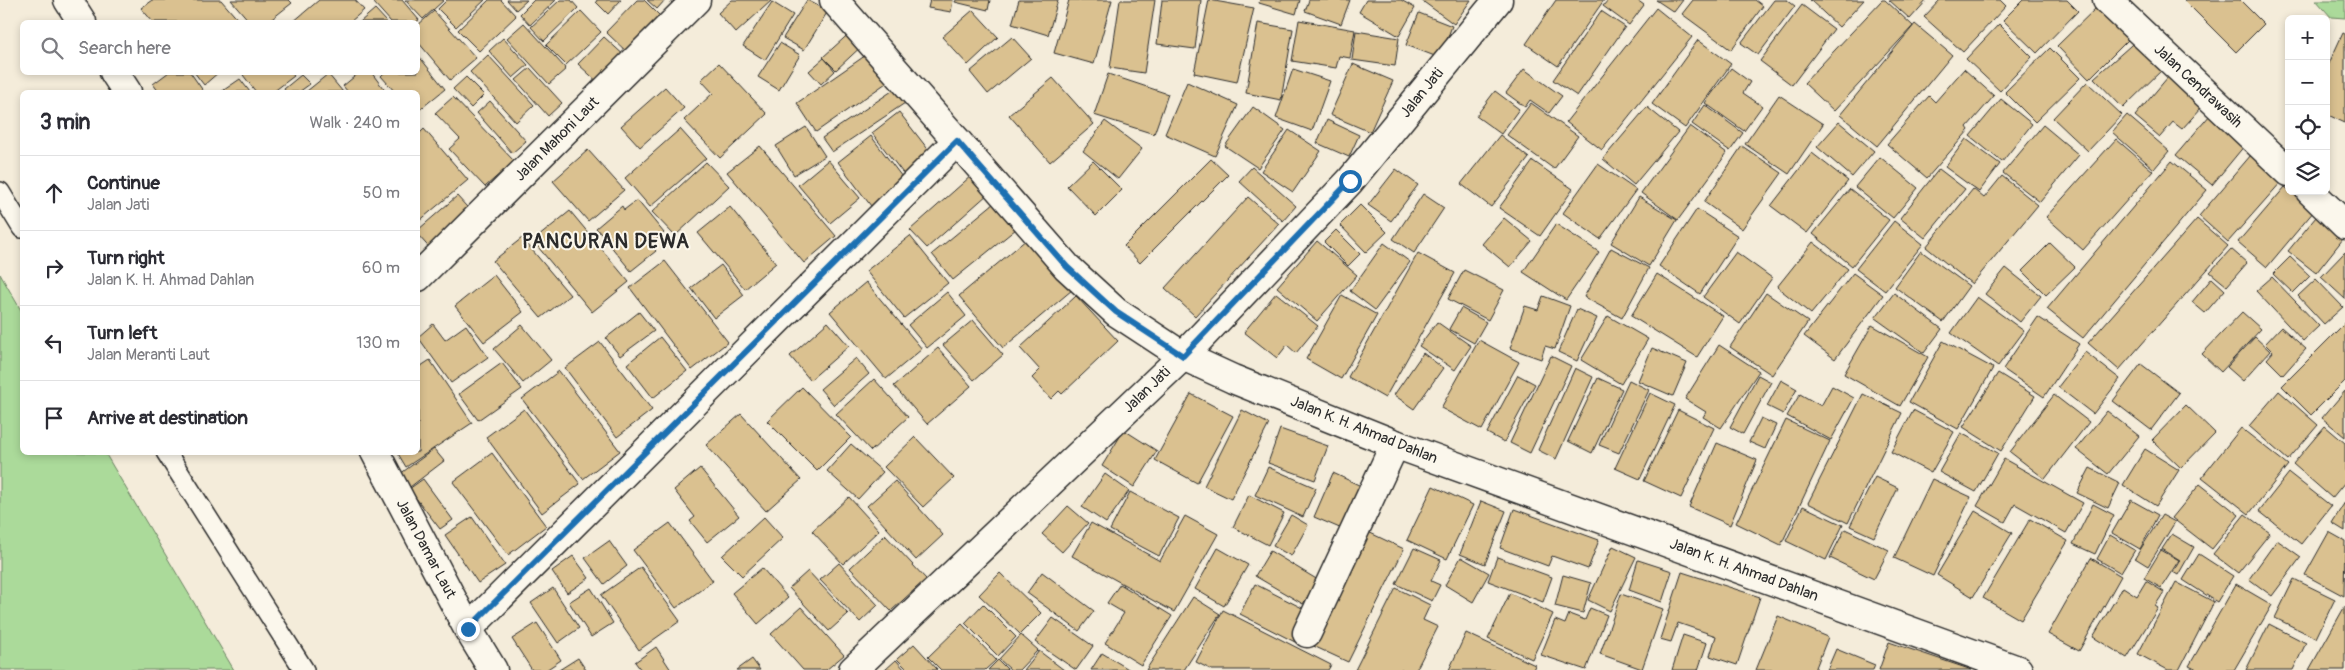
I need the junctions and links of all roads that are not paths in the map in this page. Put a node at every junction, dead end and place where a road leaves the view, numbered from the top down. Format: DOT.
graph roads {
  1 [pos="68,0"];
  2 [pos="696,0"];
  3 [pos="834,0"];
  4 [pos="1498,0"];
  5 [pos="2107,0"];
  6 [pos="81,20"];
  7 [pos="116,75"];
  8 [pos="126,90"];
  9 [pos="957,141"];
  10 [pos="2285,168"];
  11 [pos="0,192"];
  12 [pos="2314,195"];
  13 [pos="20,225"];
  14 [pos="2345,225"];
  15 [pos="420,275"];
  16 [pos="1183,356"];
  17 [pos="1395,444"];
  18 [pos="168,455"];
  19 [pos="377,455"];
  20 [pos="468,629"];
  21 [pos="1307,633"];
  22 [pos="304,670"];
  23 [pos="493,670"];
  24 [pos="853,670"];
  25 [pos="2018,670"];
  1 -- 6 [label="street"];
  2 -- 15 [label="street, Jalan Mahoni Laut"];
  3 -- 9 [label="street, Jalan K. H. Ahmad Dahlan"];
  4 -- 16 [label="street, Jalan Jati"];
  5 -- 10 [label="street, Jalan Cendrawasih"];
  7 -- 8 [label="street"];
  9 -- 16 [label="street, Jalan K. H. Ahmad Dahlan"];
  9 -- 20 [label="street"];
  11 -- 13 [label="lane"];
  12 -- 14 [label="street"];
  16 -- 17 [label="street, Jalan K. H. Ahmad Dahlan"];
  16 -- 24 [label="street, Jalan Jati"];
  17 -- 21 [label="street"];
  17 -- 25 [label="street, Jalan K. H. Ahmad Dahlan"];
  18 -- 22 [label="lane"];
  19 -- 20 [label="street, Jalan Damar Laut"];
  20 -- 23 [label="street, Jalan Damar Laut"];
}
